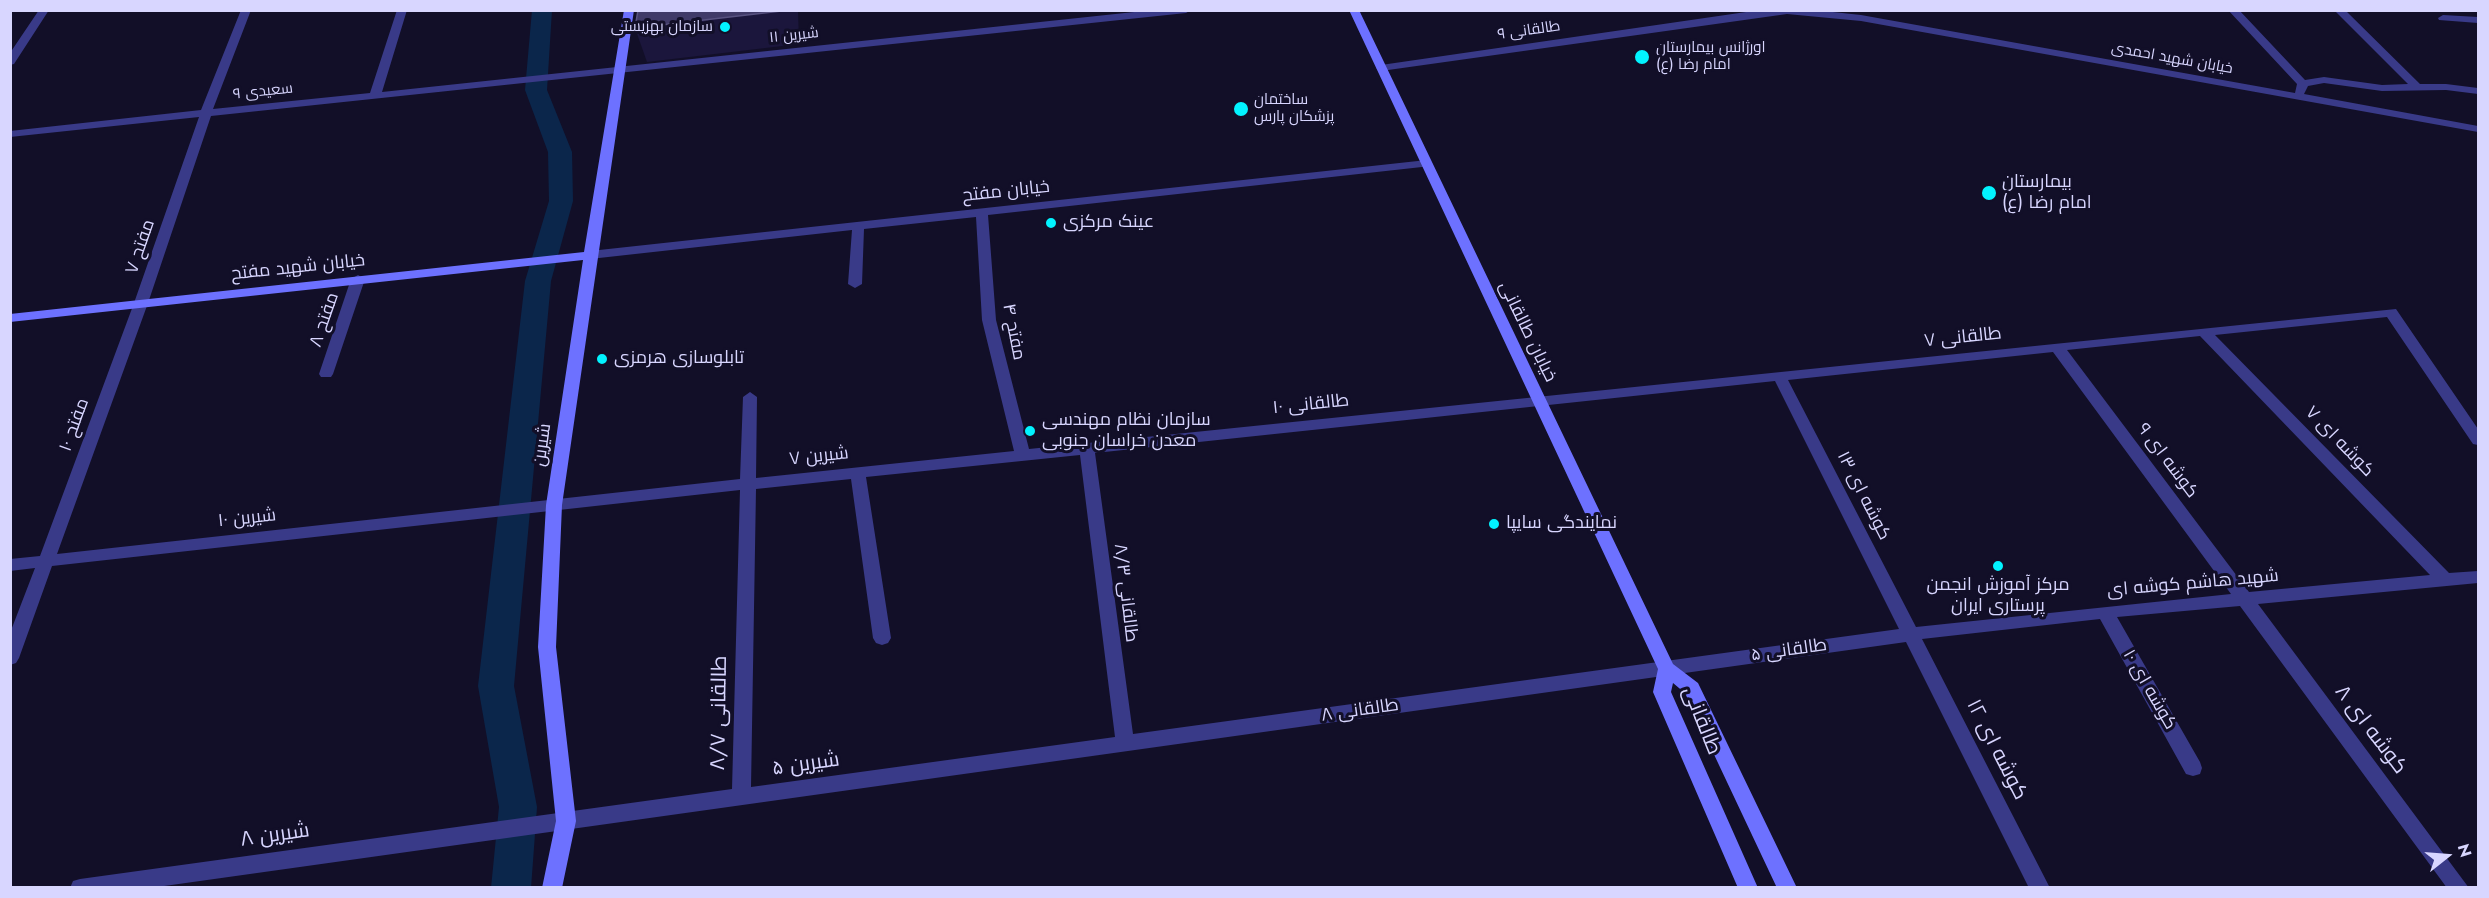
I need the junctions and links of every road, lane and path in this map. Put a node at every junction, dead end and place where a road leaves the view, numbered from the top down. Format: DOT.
graph roads {
  1 [pos="44,10"];
  2 [pos="246,10"];
  3 [pos="402,10"];
  4 [pos="629,10"];
  5 [pos="1035,10"];
  6 [pos="1186,10"];
  7 [pos="1353,10"];
  8 [pos="2233,10"];
  9 [pos="2339,10"];
  10 [pos="1861,18"];
  11 [pos="2443,18"];
  12 [pos="2478,20"];
  13 [pos="1038,26"];
  14 [pos="10,62"];
  15 [pos="1381,68"];
  16 [pos="620,70"];
  17 [pos="568,75"];
  18 [pos="2303,84"];
  19 [pos="2418,87"];
  20 [pos="2478,91"];
  21 [pos="375,95"];
  22 [pos="2298,97"];
  23 [pos="206,113"];
  24 [pos="2478,129"];
  25 [pos="10,134"];
  26 [pos="1427,164"];
  27 [pos="982,213"];
  28 [pos="858,227"];
  29 [pos="590,255"];
  30 [pos="358,279"];
  31 [pos="855,284"];
  32 [pos="141,303"];
  33 [pos="10,318"];
  34 [pos="2204,332"];
  35 [pos="2057,347"];
  36 [pos="326,374"];
  37 [pos="1779,376"];
  38 [pos="750,397"];
  39 [pos="1539,400"];
  40 [pos="2478,440"];
  41 [pos="1087,448"];
  42 [pos="1023,455"];
  43 [pos="858,473"];
  44 [pos="748,484"];
  45 [pos="554,505"];
  46 [pos="46,561"];
  47 [pos="10,565"];
  48 [pos="2478,577"];
  49 [pos="2445,580"];
  50 [pos="2245,599"];
  51 [pos="2105,612"];
  52 [pos="1911,634"];
  53 [pos="882,638"];
  54 [pos="10,657"];
  55 [pos="1667,669"];
  56 [pos="1125,744"];
  57 [pos="1053,753"];
  58 [pos="2193,768"];
  59 [pos="741,796"];
  60 [pos="566,820"];
  61 [pos="80,888"];
  62 [pos="552,888"];
  63 [pos="1748,888"];
  64 [pos="1787,888"];
  65 [pos="2040,888"];
  66 [pos="2459,888"];
  1 -- 14 [label="street"];
  2 -- 23 [label="street, مفتح ۷"];
  3 -- 21 [label="street"];
  4 -- 16 [label="street, شیرین"];
  5 -- 13 [label="street"];
  6 -- 13 [label="street, شیرین ۱۱"];
  7 -- 15 [label="street, خیابان طالقانی"];
  8 -- 18 [label="street"];
  9 -- 19 [label="street"];
  10 -- 15 [label="street, طالقانی ۹"];
  10 -- 22 [label="street, خیابان شهید احمدی"];
  11 -- 12 [label="street"];
  13 -- 16 [label="street, شیرین ۱۱"];
  15 -- 26 [label="street, خیابان طالقانی"];
  16 -- 17 [label="street, شیرین ۱۱"];
  16 -- 29 [label="street, شیرین"];
  17 -- 21 [label="street, سعیدی ۹"];
  18 -- 19 [label="street"];
  18 -- 22 [label="street"];
  19 -- 20 [label="street"];
  21 -- 23 [label="street, سعیدی ۹"];
  22 -- 24 [label="street, خیابان شهید احمدی"];
  23 -- 25 [label="street, سعیدی ۹"];
  23 -- 32 [label="street, مفتح ۷"];
  26 -- 27 [label="street, خیابان مفتح"];
  26 -- 39 [label="street, خیابان طالقانی"];
  27 -- 28 [label="street, خیابان مفتح"];
  27 -- 42 [label="street, مفتح ۴"];
  28 -- 29 [label="street, خیابان مفتح"];
  28 -- 31 [label="street"];
  29 -- 30 [label="street, خیابان شهید مفتح"];
  29 -- 45 [label="street, شیرین"];
  30 -- 32 [label="street, خیابان شهید مفتح"];
  30 -- 36 [label="street, مفتح ۸"];
  32 -- 33 [label="street, خیابان شهید مفتح"];
  32 -- 46 [label="street, مفتح ۱۰"];
  34 -- 35 [label="street, طالقانی ۷"];
  34 -- 40 [label="street, طالقانی ۷"];
  34 -- 49 [label="street, کوشه ای ۷"];
  35 -- 37 [label="street, طالقانی ۷"];
  35 -- 50 [label="street, کوشه ای ۹"];
  37 -- 39 [label="street, طالقانی ۷"];
  37 -- 52 [label="street, کوشه ای ۱۳"];
  38 -- 44 [label="street, طالقانی ۸/۷"];
  39 -- 41 [label="street, طالقانی ۱۰"];
  39 -- 55 [label="street, خیابان طالقانی"];
  41 -- 42 [label="street, شیرین ۷"];
  41 -- 56 [label="street, طالقانی ۸/۳"];
  42 -- 43 [label="street, شیرین ۷"];
  43 -- 44 [label="street, شیرین ۷"];
  43 -- 53 [label="street"];
  44 -- 45 [label="street, شیرین ۷"];
  44 -- 59 [label="street, طالقانی ۸/۷"];
  45 -- 46 [label="street, شیرین ۱۰"];
  45 -- 60 [label="street, شیرین"];
  46 -- 47 [label="street, شیرین ۱۰"];
  46 -- 54 [label="street, مفتح ۱۰"];
  48 -- 49 [label="street, شهید هاشم کوشه ای"];
  49 -- 50 [label="street, شهید هاشم کوشه ای"];
  50 -- 51 [label="street, شهید هاشم کوشه ای"];
  50 -- 66 [label="street, کوشه ای ۸"];
  51 -- 52 [label="street, شهید هاشم کوشه ای"];
  51 -- 58 [label="street, کوشه ای ۱۰"];
  52 -- 55 [label="street, طالقانی ۵"];
  52 -- 65 [label="street, کوشه ای ۱۲"];
  55 -- 56 [label="street, طالقانی ۸"];
  55 -- 63 [label="street, طالقانی"];
  55 -- 64 [label="street, طالقانی"];
  56 -- 57 [label="street, طالقانی ۸"];
  57 -- 59 [label="street, شیرین ۵"];
  59 -- 60 [label="street, شیرین ۵"];
  60 -- 61 [label="street, شیرین ۸"];
  60 -- 62 [label="street, شیرین"];
}
